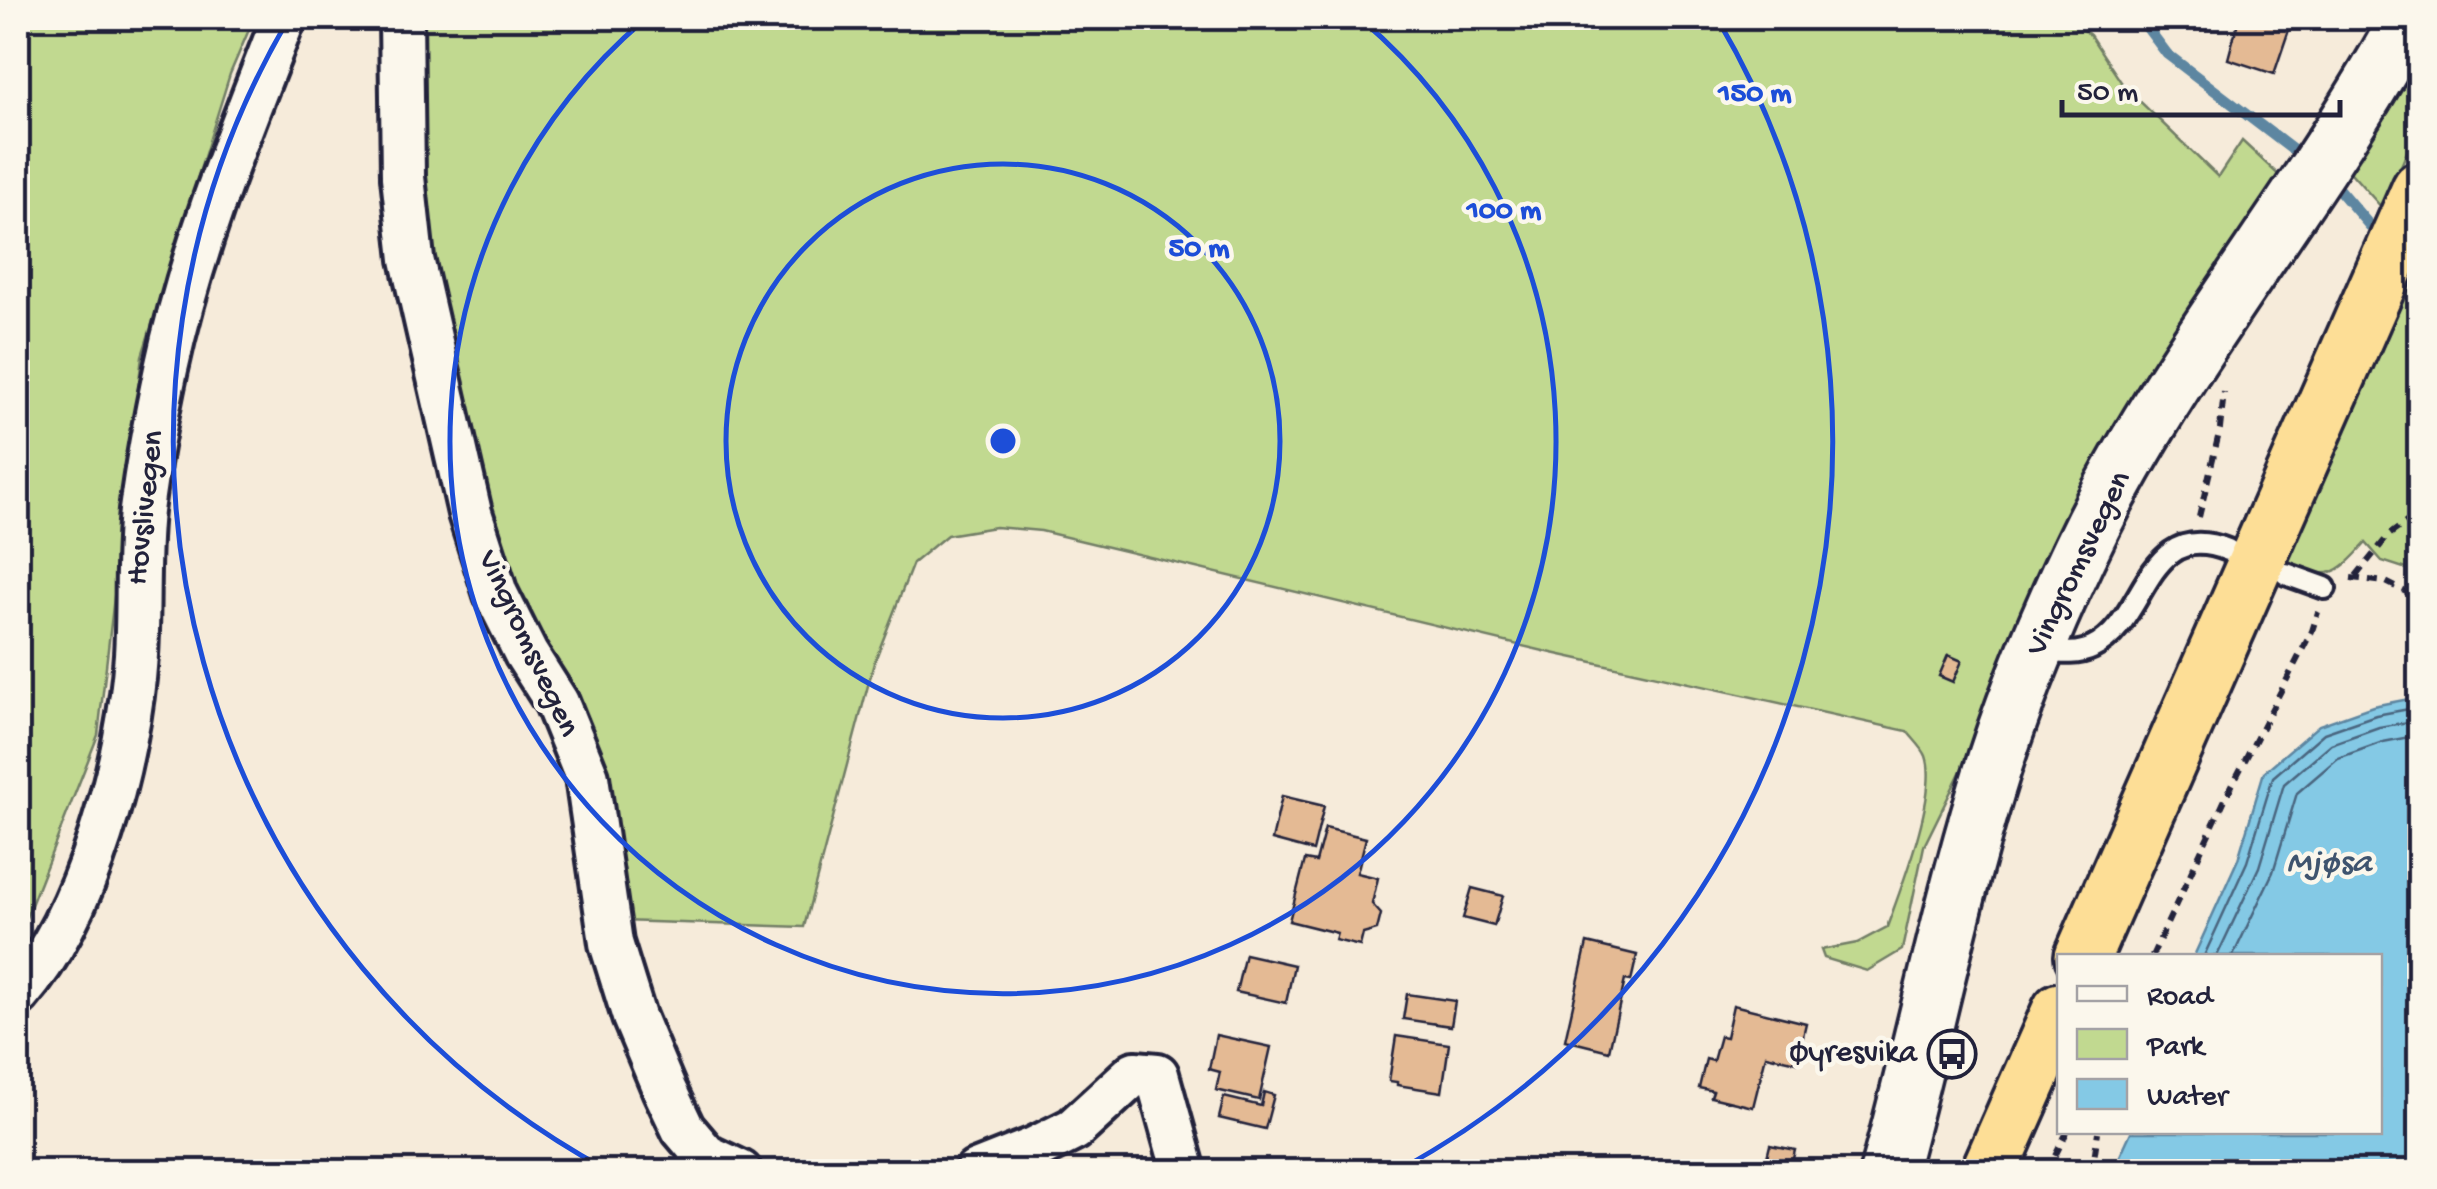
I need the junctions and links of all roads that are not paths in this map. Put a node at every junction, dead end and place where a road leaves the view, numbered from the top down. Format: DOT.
graph roads {
  1 [pos="284,18"];
  2 [pos="402,18"];
  3 [pos="2409,18"];
  4 [pos="2403,226"];
  5 [pos="2228,550"];
  6 [pos="2286,574"];
  7 [pos="2325,588"];
  8 [pos="2036,651"];
  9 [pos="2085,954"];
  10 [pos="18,994"];
  11 [pos="2057,1018"];
  12 [pos="740,1172"];
  13 [pos="976,1172"];
  14 [pos="1184,1172"];
  15 [pos="1888,1172"];
  16 [pos="1989,1172"];
  1 -- 10 [label="street, Hovslivegen"];
  2 -- 12 [label="street, Vingromsvegen"];
  3 -- 8 [label="main road, Vingromsvegen"];
  4 -- 9 [label="highway"];
  5 -- 8 [label="lane"];
  6 -- 7 [label="lane"];
  8 -- 15 [label="main road, Vingromsvegen"];
  11 -- 16 [label="highway"];
  13 -- 14 [label="street"];
}
